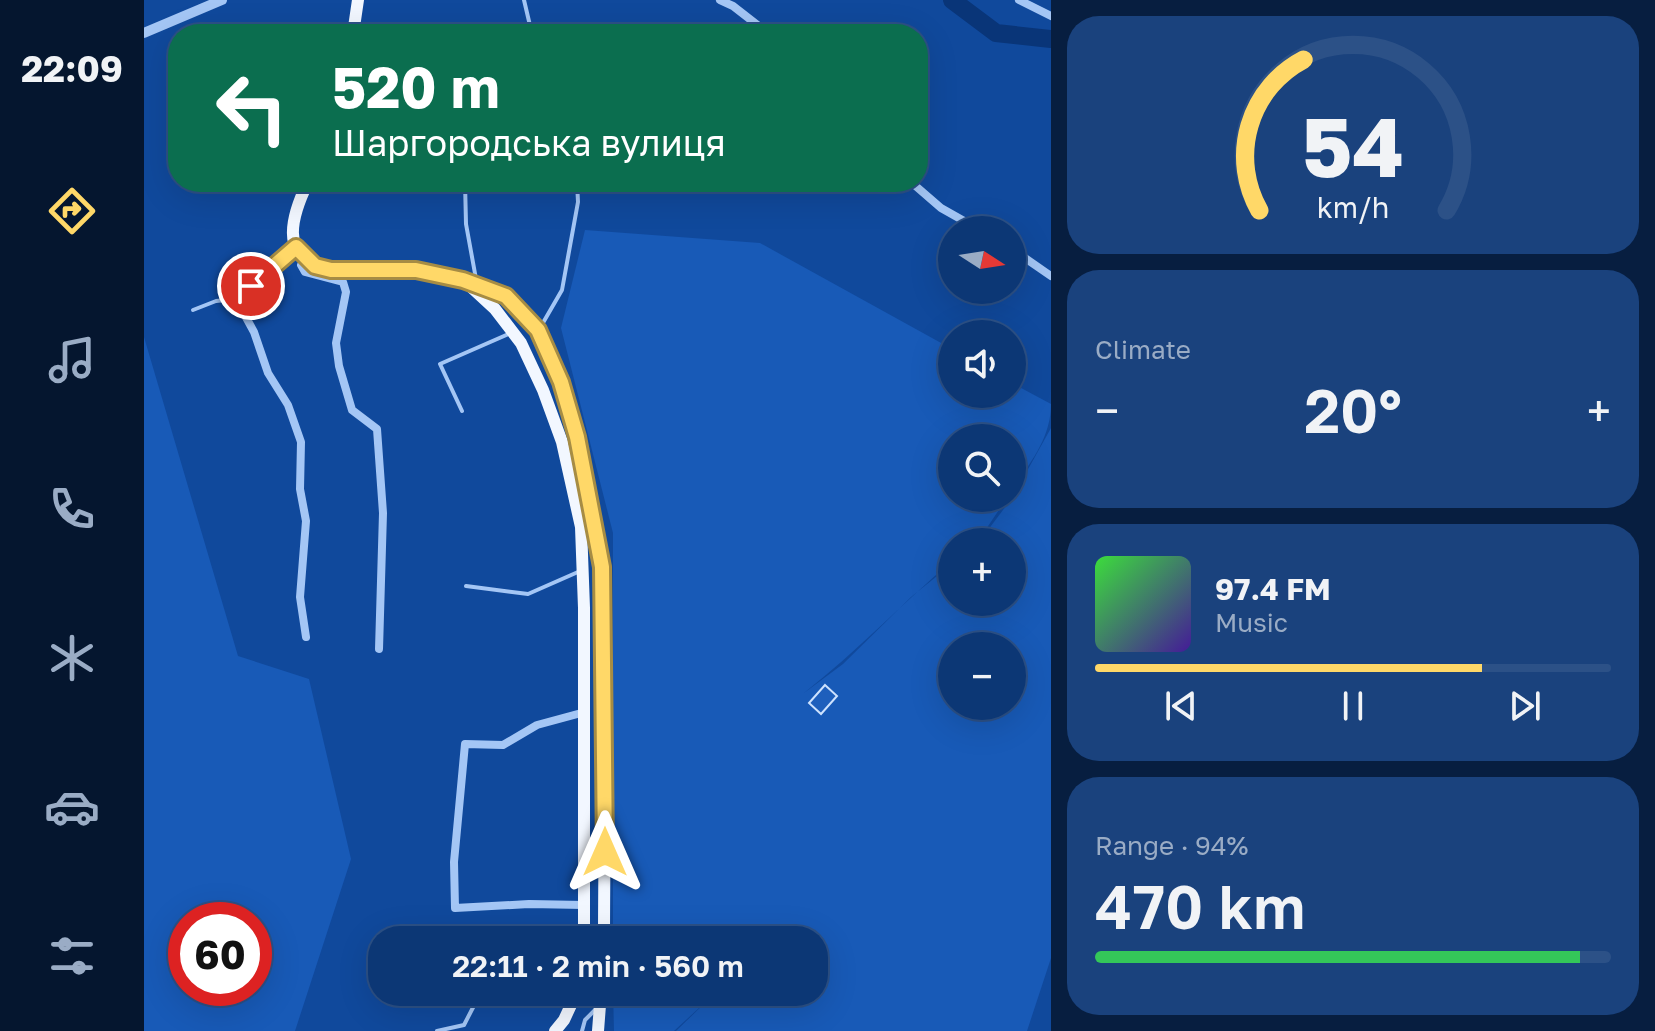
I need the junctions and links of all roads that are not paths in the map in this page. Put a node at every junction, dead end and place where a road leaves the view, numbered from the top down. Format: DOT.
graph roads {
  1 [pos="222,0"];
  2 [pos="358,0"];
  3 [pos="524,0"];
  4 [pos="720,0"];
  5 [pos="1019,0"];
  6 [pos="1051,16"];
  7 [pos="354,24"];
  8 [pos="530,24"];
  9 [pos="756,24"];
  10 [pos="144,33"];
  11 [pos="303,192"];
  12 [pos="465,192"];
  13 [pos="578,192"];
  14 [pos="923,192"];
  15 [pos="955,216"];
  16 [pos="296,247"];
  17 [pos="306,258"];
  18 [pos="1026,259"];
  19 [pos="1051,276"];
  20 [pos="463,280"];
  21 [pos="477,285"];
  22 [pos="236,299"];
  23 [pos="193,310"];
  24 [pos="538,330"];
  25 [pos="513,332"];
  26 [pos="462,411"];
  27 [pos="583,568"];
  28 [pos="466,586"];
  29 [pos="306,637"];
  30 [pos="379,649"];
  31 [pos="585,712"];
  32 [pos="584,905"];
  33 [pos="584,926"];
  34 [pos="604,926"];
  35 [pos="474,1006"];
  36 [pos="570,1006"];
  37 [pos="595,1006"];
  38 [pos="600,1006"];
  39 [pos="437,1031"];
  40 [pos="555,1031"];
  41 [pos="582,1031"];
  42 [pos="598,1031"];
  1 -- 10 [label="street"];
  2 -- 7 [label="main road"];
  3 -- 8 [label="lane"];
  4 -- 9 [label="street"];
  5 -- 6 [label="street"];
  11 -- 16 [label="main road"];
  12 -- 21 [label="lane"];
  13 -- 24 [label="lane"];
  14 -- 15 [label="street"];
  16 -- 17 [label="main road"];
  16 -- 22 [label="street"];
  17 -- 20 [label="main road"];
  17 -- 30 [label="street"];
  18 -- 19 [label="street"];
  20 -- 21 [label="main road"];
  20 -- 25 [label="main road"];
  21 -- 24 [label="main road"];
  22 -- 23 [label="lane"];
  22 -- 29 [label="street"];
  24 -- 34 [label="main road"];
  25 -- 26 [label="lane"];
  25 -- 27 [label="main road"];
  27 -- 28 [label="lane"];
  27 -- 31 [label="main road"];
  31 -- 32 [label="main road"];
  31 -- 32 [label="street"];
  32 -- 33 [label="main road"];
  35 -- 39 [label="lane"];
  36 -- 40 [label="main road"];
  37 -- 41 [label="lane"];
  38 -- 42 [label="main road"];
}
